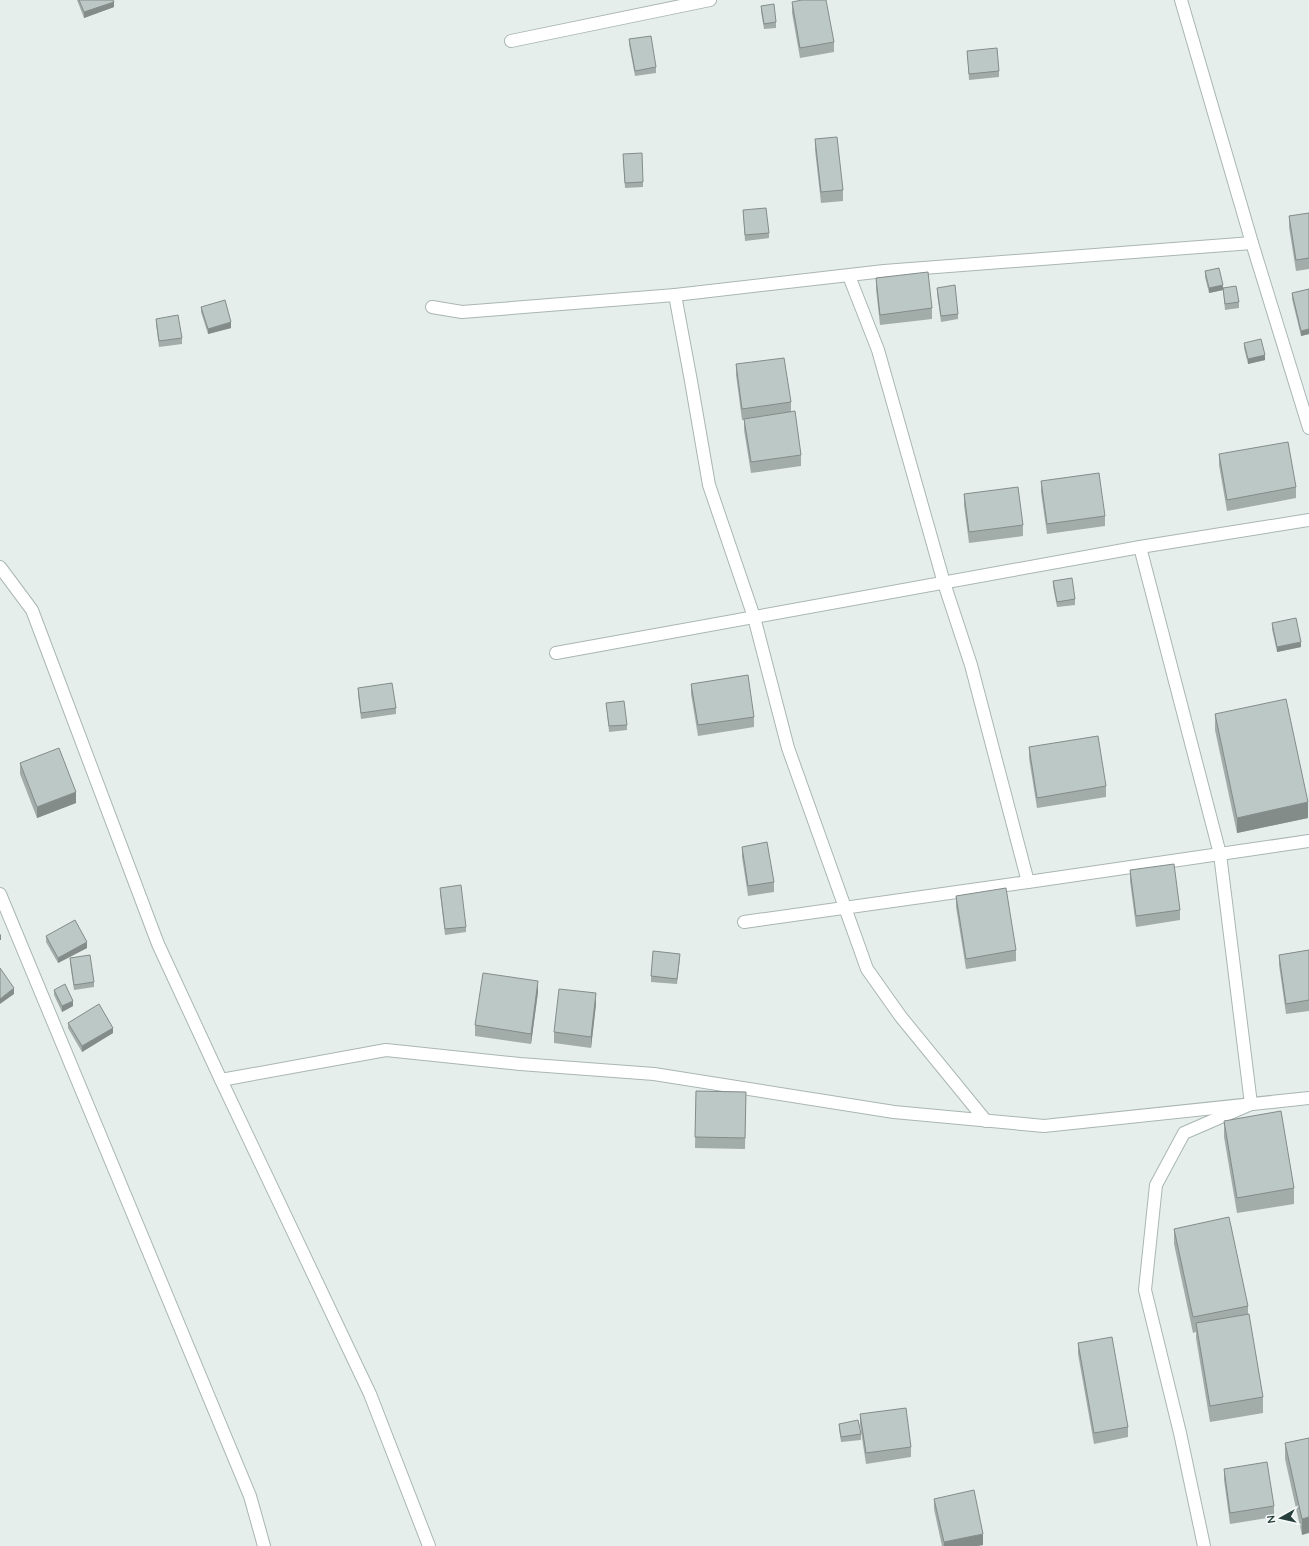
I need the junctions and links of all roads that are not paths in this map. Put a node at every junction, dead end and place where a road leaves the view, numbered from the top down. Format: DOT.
graph roads {
  1 [pos="710,0"];
  2 [pos="1181,0"];
  3 [pos="511,41"];
  4 [pos="1252,243"];
  5 [pos="849,276"];
  6 [pos="675,295"];
  7 [pos="432,308"];
  8 [pos="1309,428"];
  9 [pos="1309,520"];
  10 [pos="1140,547"];
  11 [pos="0,567"];
  12 [pos="944,583"];
  13 [pos="754,617"];
  14 [pos="556,653"];
  15 [pos="1309,840"];
  16 [pos="1220,854"];
  17 [pos="1028,882"];
  18 [pos="0,894"];
  19 [pos="845,908"];
  20 [pos="744,922"];
  21 [pos="221,1080"];
  22 [pos="1309,1098"];
  23 [pos="1251,1104"];
  24 [pos="986,1121"];
  25 [pos="264,1546"];
  26 [pos="429,1546"];
  27 [pos="1204,1546"];
  1 -- 3 [label="street"];
  2 -- 4 [label="street"];
  4 -- 5 [label="street"];
  4 -- 8 [label="street"];
  5 -- 6 [label="street"];
  5 -- 12 [label="street"];
  6 -- 7 [label="street"];
  6 -- 13 [label="street"];
  9 -- 10 [label="street"];
  10 -- 12 [label="street"];
  10 -- 16 [label="street"];
  11 -- 21 [label="street"];
  12 -- 13 [label="street"];
  12 -- 17 [label="street"];
  13 -- 14 [label="street"];
  13 -- 19 [label="street"];
  15 -- 16 [label="street"];
  16 -- 17 [label="street"];
  16 -- 23 [label="street"];
  17 -- 19 [label="street"];
  18 -- 25 [label="street"];
  19 -- 20 [label="street"];
  19 -- 24 [label="street"];
  21 -- 24 [label="street"];
  21 -- 26 [label="street"];
  22 -- 23 [label="street"];
  23 -- 24 [label="street"];
  23 -- 27 [label="street"];
}
